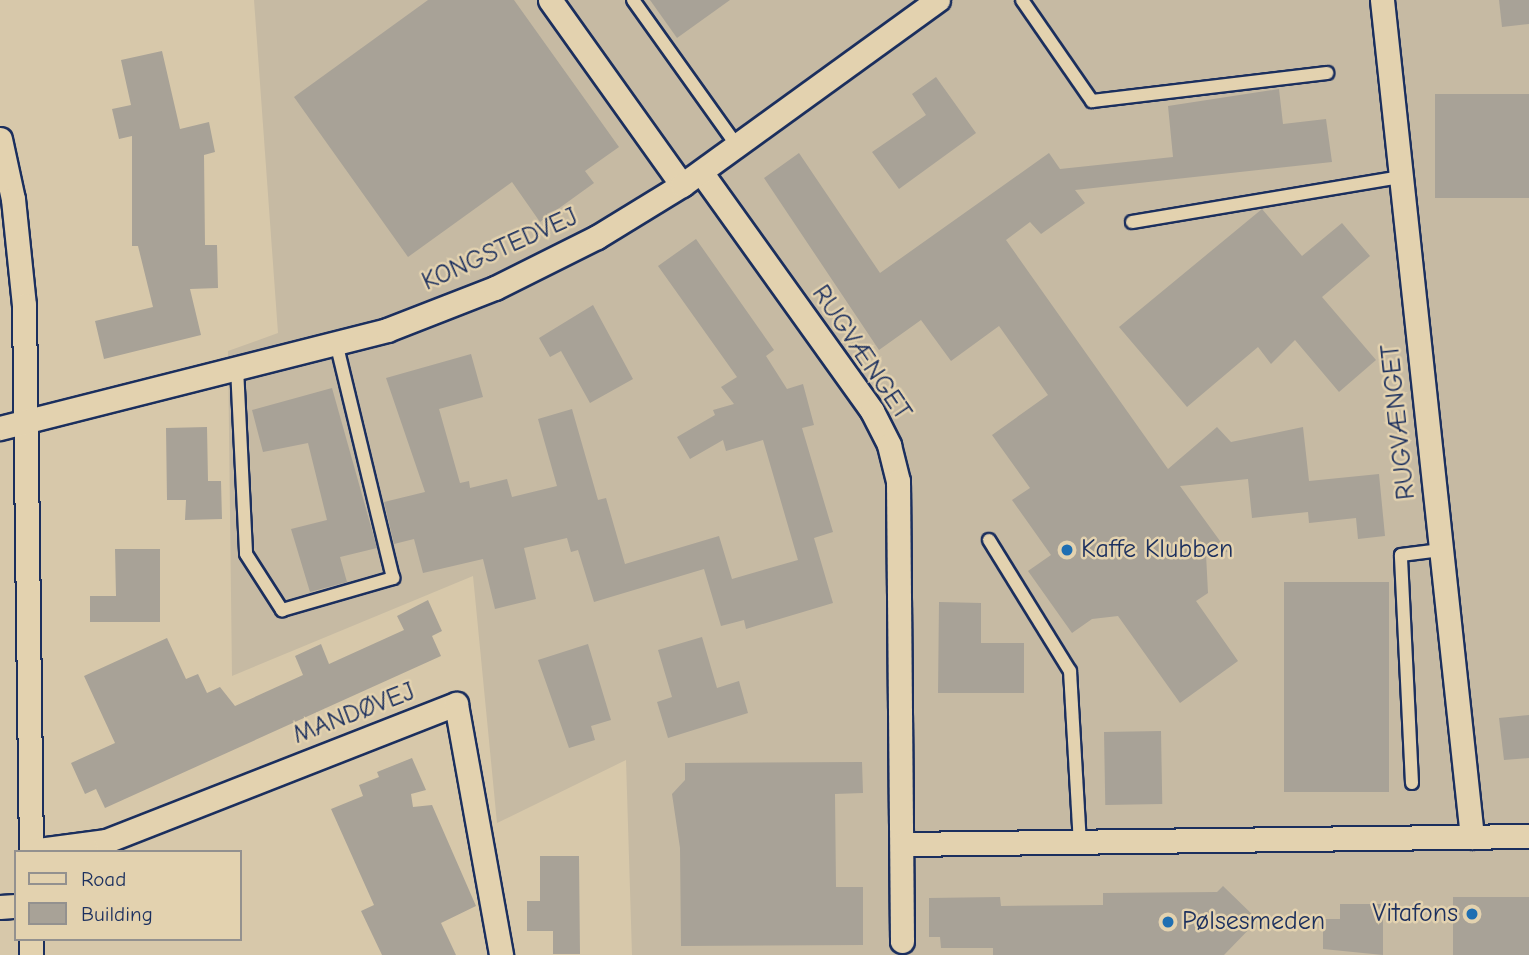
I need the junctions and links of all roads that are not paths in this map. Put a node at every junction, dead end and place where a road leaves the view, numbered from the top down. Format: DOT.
graph roads {
  1 [pos="550,0"];
  2 [pos="633,0"];
  3 [pos="937,0"];
  4 [pos="1022,0"];
  5 [pos="1382,0"];
  6 [pos="1327,73"];
  7 [pos="0,139"];
  8 [pos="737,146"];
  9 [pos="1401,177"];
  10 [pos="691,179"];
  11 [pos="1132,222"];
  12 [pos="336,343"];
  13 [pos="237,368"];
  14 [pos="26,421"];
  15 [pos="0,428"];
  16 [pos="989,540"];
  17 [pos="1441,550"];
  18 [pos="1412,783"];
  19 [pos="1529,836"];
  20 [pos="1472,837"];
  21 [pos="1080,843"];
  22 [pos="902,844"];
  23 [pos="31,850"];
  24 [pos="38,850"];
  25 [pos="902,941"];
  26 [pos="501,955"];
  1 -- 10 [label="street, RUGVÆNGET"];
  2 -- 8 [label="lane"];
  3 -- 8 [label="street, KONGSTEDVEJ"];
  4 -- 6 [label="lane"];
  5 -- 9 [label="street, RUGVÆNGET"];
  7 -- 14 [label="street"];
  8 -- 10 [label="street, KONGSTEDVEJ"];
  9 -- 11 [label="lane"];
  9 -- 17 [label="street, RUGVÆNGET"];
  10 -- 12 [label="street, KONGSTEDVEJ"];
  10 -- 22 [label="street, RUGVÆNGET"];
  12 -- 13 [label="street, KONGSTEDVEJ"];
  12 -- 13 [label="lane"];
  13 -- 14 [label="street, KONGSTEDVEJ"];
  14 -- 15 [label="street, KONGSTEDVEJ"];
  14 -- 23 [label="street"];
  16 -- 21 [label="lane"];
  17 -- 18 [label="lane"];
  17 -- 20 [label="street, RUGVÆNGET"];
  19 -- 20 [label="street"];
  20 -- 21 [label="street"];
  21 -- 22 [label="street"];
  22 -- 25 [label="street, RUGVÆNGET"];
  24 -- 26 [label="street, MANDØVEJ"];
}
